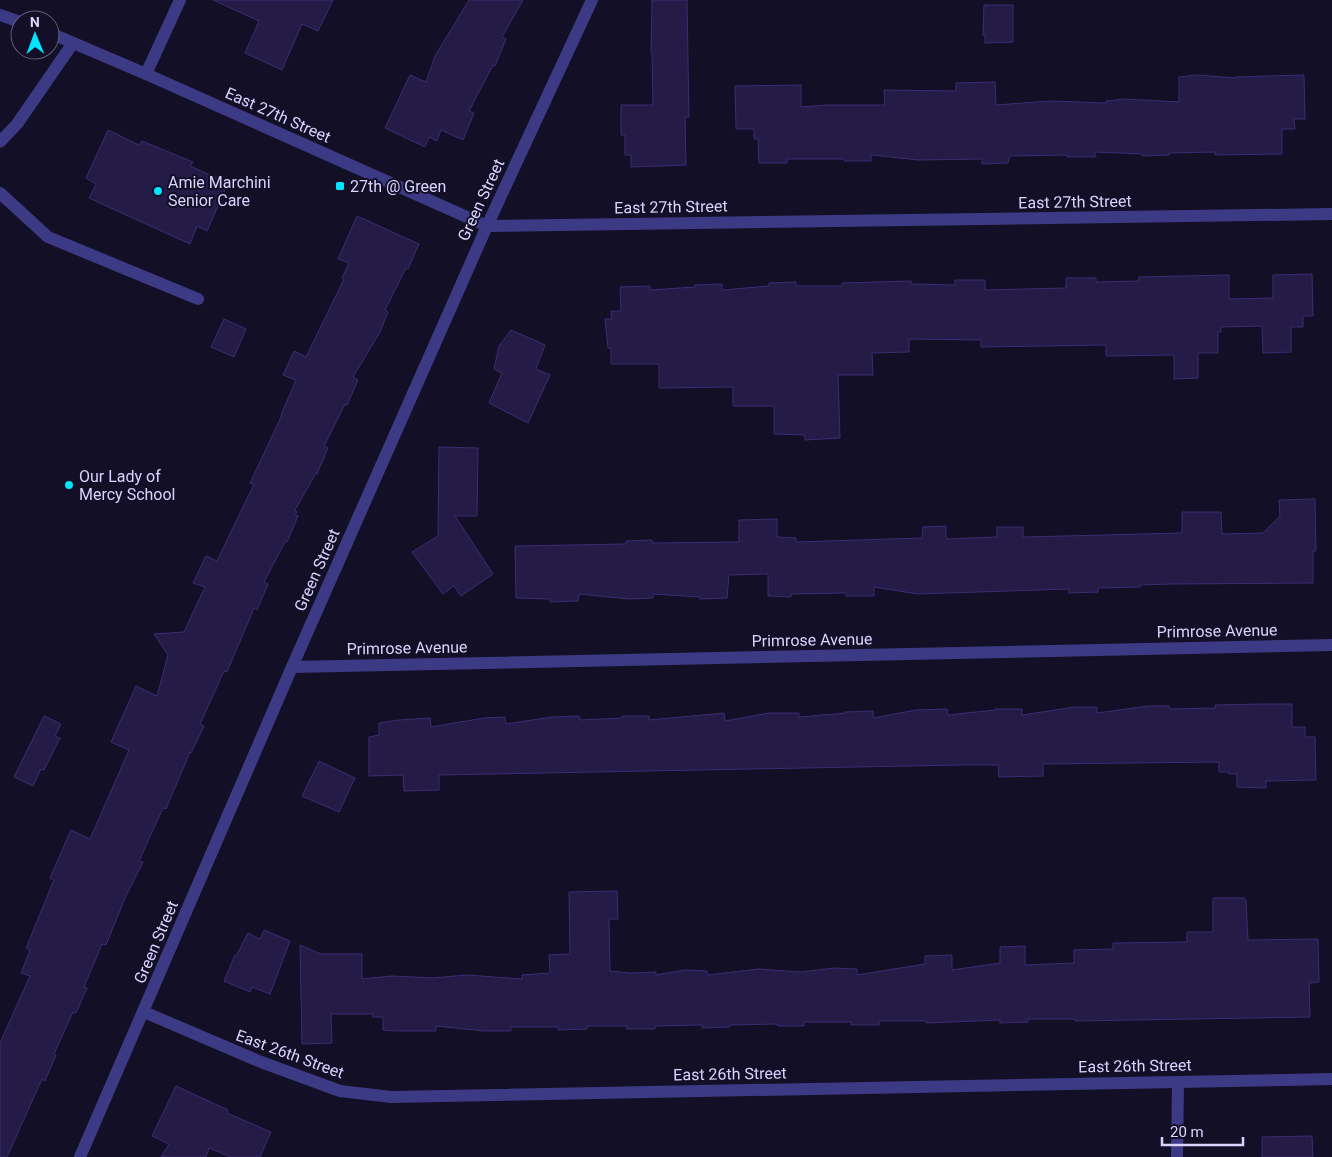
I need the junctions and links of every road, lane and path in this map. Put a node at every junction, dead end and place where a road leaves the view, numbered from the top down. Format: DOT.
graph roads {
  1 [pos="180,0"];
  2 [pos="592,0"];
  3 [pos="60,37"];
  4 [pos="73,43"];
  5 [pos="146,74"];
  6 [pos="0,142"];
  7 [pos="0,193"];
  8 [pos="1332,214"];
  9 [pos="486,226"];
  10 [pos="198,299"];
  11 [pos="1332,645"];
  12 [pos="292,667"];
  13 [pos="144,1012"];
  14 [pos="1332,1078"];
  15 [pos="1178,1082"];
  16 [pos="80,1157"];
  17 [pos="1177,1157"];
  1 -- 5 [label="street"];
  2 -- 9 [label="street, Green Street"];
  3 -- 4 [label="street, East 27th Street"];
  4 -- 5 [label="street, East 27th Street"];
  4 -- 6 [label="street"];
  5 -- 9 [label="street, East 27th Street"];
  7 -- 10 [label="street"];
  8 -- 9 [label="street, East 27th Street"];
  9 -- 12 [label="street, Green Street"];
  11 -- 12 [label="street, Primrose Avenue"];
  12 -- 13 [label="street, Green Street"];
  13 -- 15 [label="street, East 26th Street"];
  13 -- 16 [label="street, Green Street"];
  14 -- 15 [label="street, East 26th Street"];
  15 -- 17 [label="street"];
}
